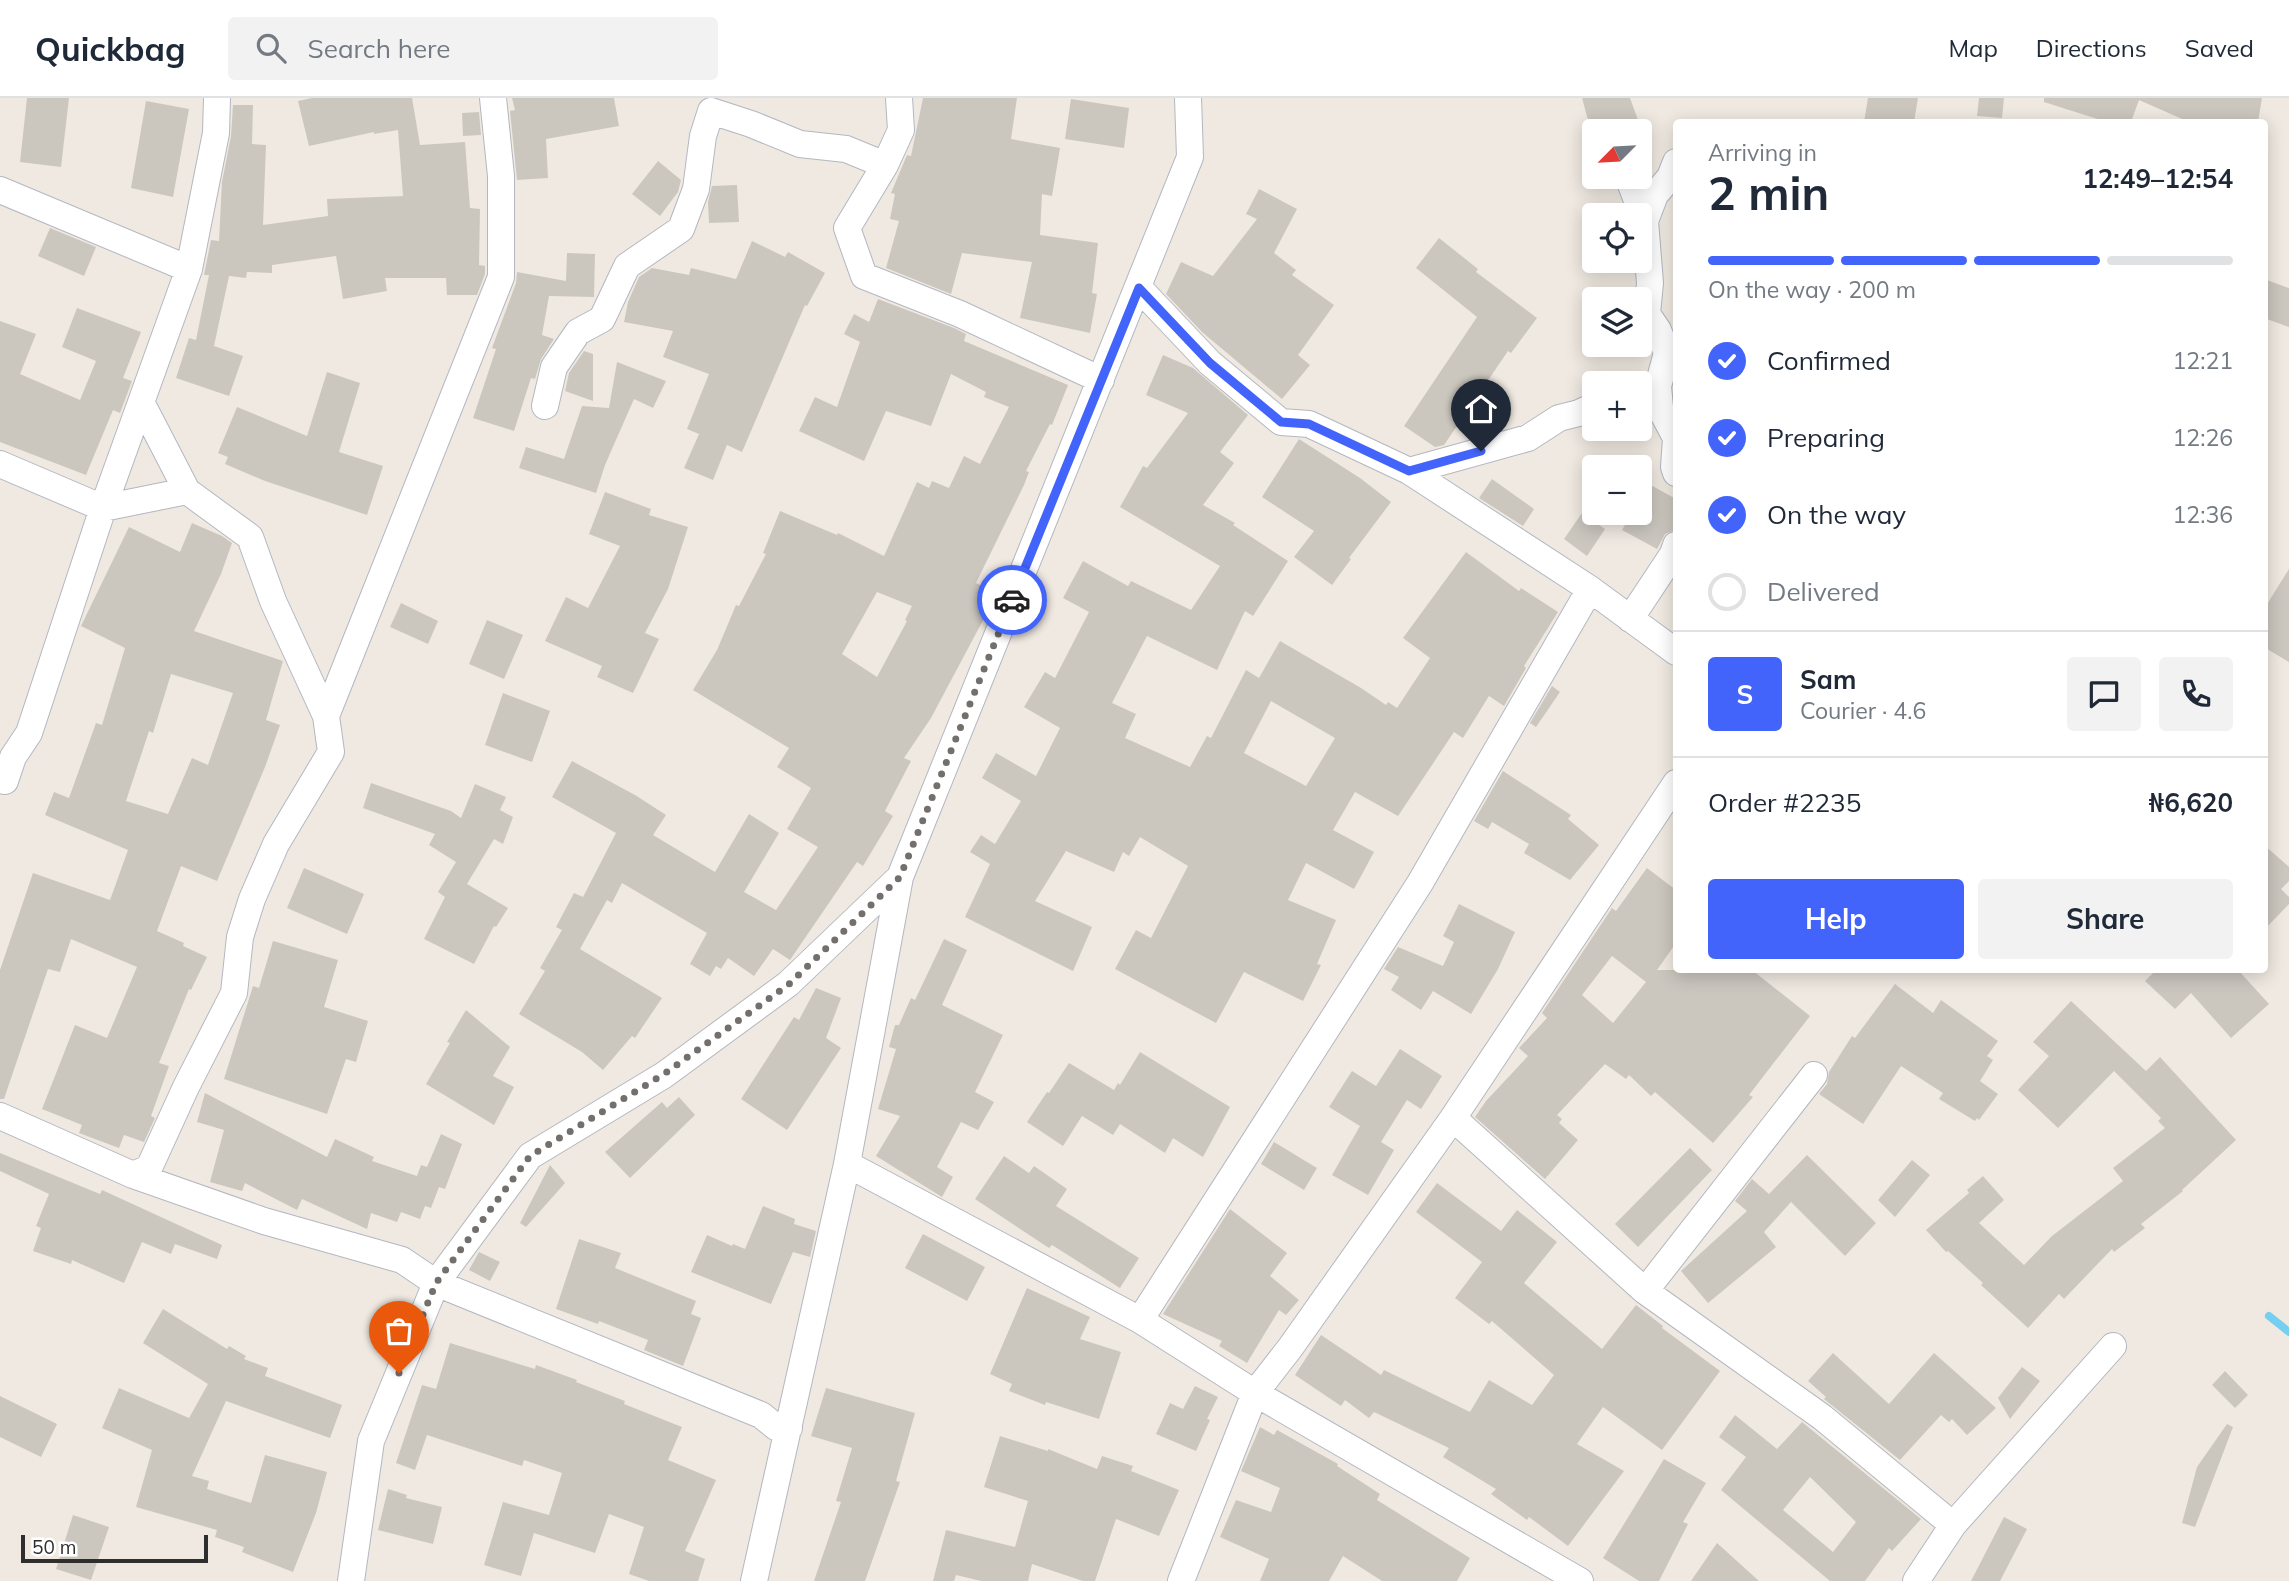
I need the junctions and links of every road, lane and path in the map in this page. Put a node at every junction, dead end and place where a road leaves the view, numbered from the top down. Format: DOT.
graph roads {
  1 [pos="217,98"];
  2 [pos="493,98"];
  3 [pos="899,98"];
  4 [pos="1188,98"];
  5 [pos="885,165"];
  6 [pos="1673,170"];
  7 [pos="0,190"];
  8 [pos="1652,203"];
  9 [pos="189,269"];
  10 [pos="1649,273"];
  11 [pos="1139,288"];
  12 [pos="1660,375"];
  13 [pos="1101,380"];
  14 [pos="142,404"];
  15 [pos="545,405"];
  16 [pos="1582,412"];
  17 [pos="1673,433"];
  18 [pos="0,464"];
  19 [pos="1409,471"];
  20 [pos="187,491"];
  21 [pos="103,508"];
  22 [pos="1673,554"];
  23 [pos="1590,589"];
  24 [pos="1630,619"];
  25 [pos="1673,650"];
  26 [pos="326,716"];
  27 [pos="0,780"];
  28 [pos="1673,788"];
  29 [pos="900,877"];
  30 [pos="1814,1075"];
  31 [pos="0,1116"];
  32 [pos="1453,1118"];
  33 [pos="847,1164"];
  34 [pos="132,1175"];
  35 [pos="436,1283"];
  36 [pos="1646,1291"];
  37 [pos="1140,1320"];
  38 [pos="2113,1346"];
  39 [pos="1255,1393"];
  40 [pos="789,1428"];
  41 [pos="1953,1525"];
  42 [pos="351,1581"];
  43 [pos="754,1581"];
  44 [pos="1181,1581"];
  45 [pos="1580,1581"];
  46 [pos="1916,1581"];
  1 -- 9 [label="street"];
  2 -- 26 [label="street"];
  3 -- 5 [label="street"];
  4 -- 11 [label="street"];
  5 -- 13 [label="street"];
  5 -- 15 [label="street"];
  6 -- 8 [label="street"];
  7 -- 9 [label="street"];
  9 -- 14 [label="street"];
  10 -- 12 [label="street"];
  11 -- 13 [label="street"];
  11 -- 19 [label="street"];
  12 -- 17 [label="street"];
  13 -- 29 [label="street"];
  14 -- 20 [label="street"];
  14 -- 21 [label="street"];
  16 -- 19 [label="street"];
  18 -- 21 [label="street"];
  19 -- 23 [label="street"];
  20 -- 21 [label="street"];
  20 -- 26 [label="street"];
  21 -- 27 [label="street"];
  22 -- 24 [label="street"];
  23 -- 24 [label="street"];
  23 -- 37 [label="street"];
  24 -- 25 [label="street"];
  26 -- 34 [label="street"];
  28 -- 32 [label="street"];
  29 -- 33 [label="street"];
  29 -- 35 [label="street"];
  30 -- 36 [label="street"];
  31 -- 34 [label="street"];
  32 -- 36 [label="street"];
  32 -- 39 [label="street"];
  33 -- 37 [label="street"];
  33 -- 40 [label="street"];
  34 -- 35 [label="street"];
  35 -- 40 [label="street"];
  35 -- 42 [label="street"];
  36 -- 41 [label="street"];
  37 -- 39 [label="street"];
  38 -- 41 [label="street"];
  39 -- 44 [label="street"];
  39 -- 45 [label="street"];
  40 -- 43 [label="street"];
  41 -- 46 [label="street"];
}
